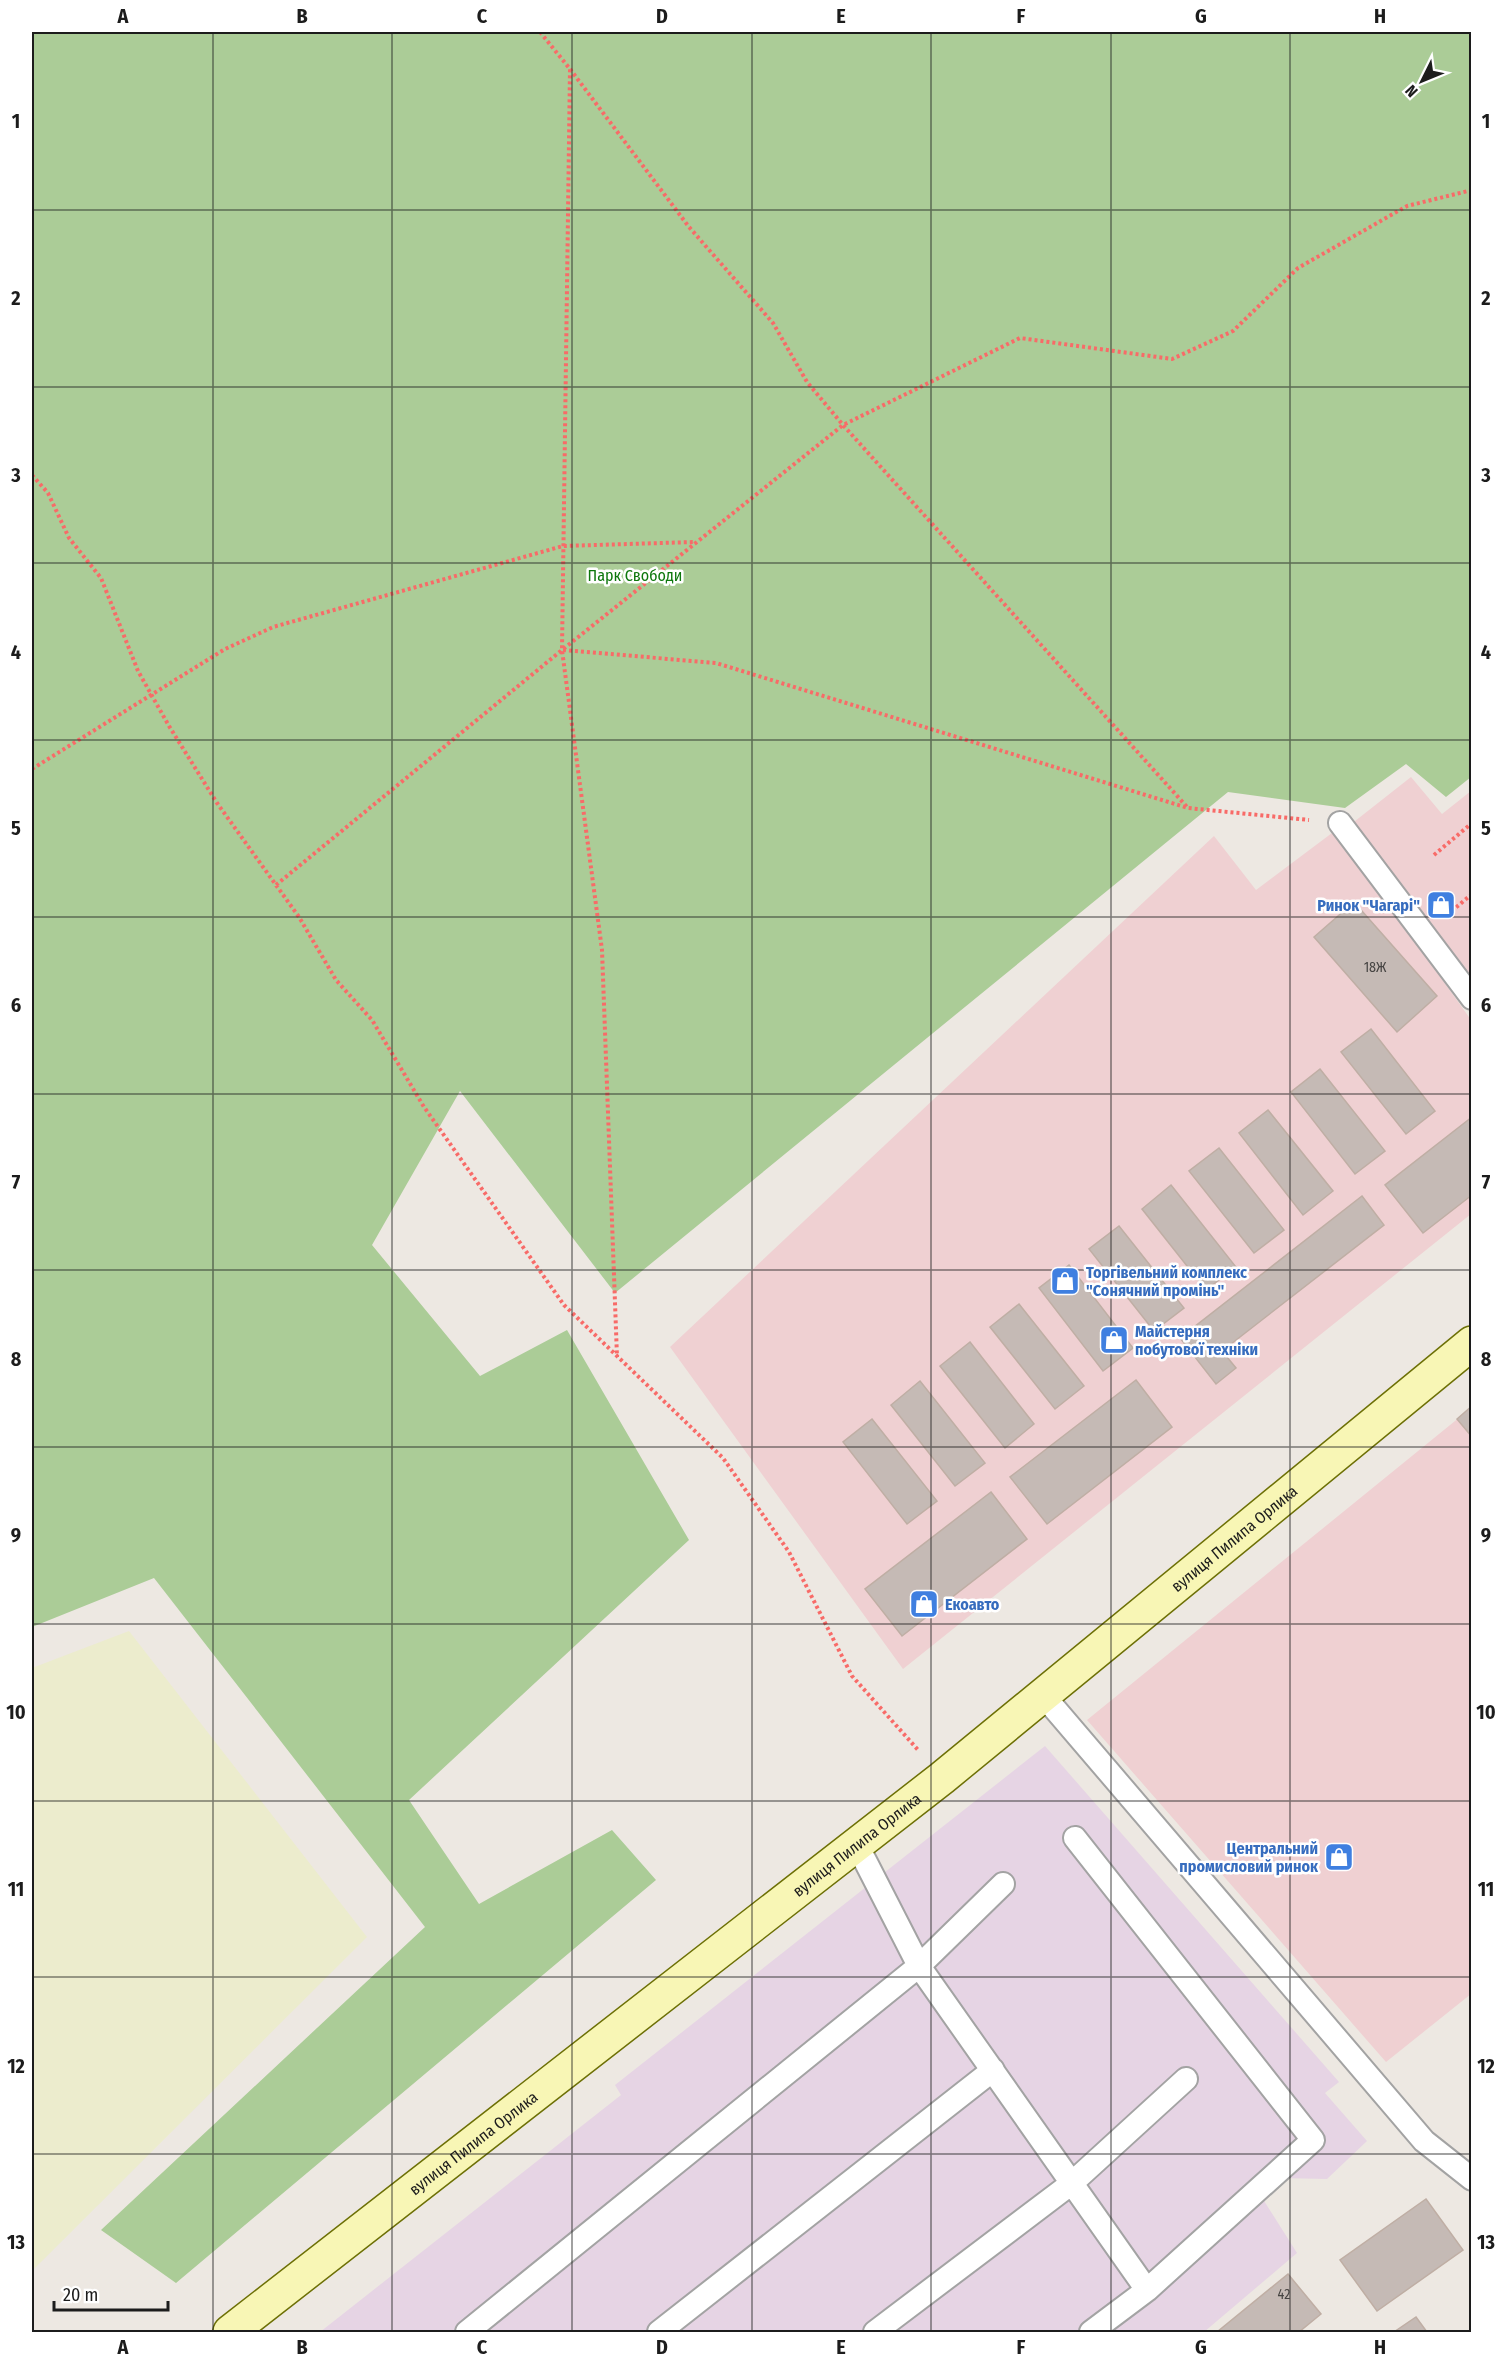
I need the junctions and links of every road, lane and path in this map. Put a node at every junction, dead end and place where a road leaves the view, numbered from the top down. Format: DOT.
graph roads {
  1 [pos="540,32"];
  2 [pos="570,69"];
  3 [pos="1472,190"];
  4 [pos="843,425"];
  5 [pos="32,475"];
  6 [pos="696,542"];
  7 [pos="563,546"];
  8 [pos="562,650"];
  9 [pos="151,694"];
  10 [pos="32,769"];
  11 [pos="1188,808"];
  12 [pos="1340,823"];
  13 [pos="1472,823"];
  14 [pos="1434,855"];
  15 [pos="276,885"];
  16 [pos="1472,998"];
  17 [pos="1472,1343"];
  18 [pos="617,1357"];
  19 [pos="1043,1695"];
  20 [pos="942,1778"];
  21 [pos="1075,1838"];
  22 [pos="856,1843"];
  23 [pos="1004,1884"];
  24 [pos="919,1966"];
  25 [pos="993,2070"];
  26 [pos="1186,2079"];
  27 [pos="1472,2179"];
  28 [pos="1072,2183"];
  29 [pos="1147,2290"];
  30 [pos="230,2332"];
  31 [pos="467,2332"];
  32 [pos="659,2332"];
  33 [pos="875,2332"];
  34 [pos="1091,2332"];
  1 -- 2 [label="path"];
  2 -- 4 [label="path"];
  2 -- 7 [label="path"];
  3 -- 4 [label="path"];
  4 -- 6 [label="path"];
  4 -- 11 [label="path"];
  5 -- 9 [label="path"];
  6 -- 7 [label="path"];
  6 -- 8 [label="path"];
  7 -- 8 [label="path"];
  7 -- 9 [label="path"];
  8 -- 11 [label="path"];
  8 -- 15 [label="path"];
  8 -- 18 [label="path"];
  9 -- 10 [label="path"];
  9 -- 15 [label="path"];
  11 -- 12 [label="path"];
  12 -- 16 [label="lane"];
  13 -- 14 [label="path"];
  15 -- 18 [label="path"];
  17 -- 19 [label="main road, вулиця Пилипа Орлика"];
  18 -- 20 [label="path"];
  19 -- 20 [label="main road, вулиця Пилипа Орлика"];
  19 -- 27 [label="lane"];
  20 -- 22 [label="main road, вулиця Пилипа Орлика"];
  21 -- 29 [label="lane"];
  22 -- 24 [label="lane"];
  22 -- 30 [label="main road, вулиця Пилипа Орлика"];
  23 -- 24 [label="lane"];
  24 -- 25 [label="lane"];
  24 -- 31 [label="lane"];
  25 -- 28 [label="lane"];
  25 -- 32 [label="lane"];
  26 -- 28 [label="lane"];
  28 -- 29 [label="lane"];
  28 -- 33 [label="lane"];
  29 -- 34 [label="lane"];
}
